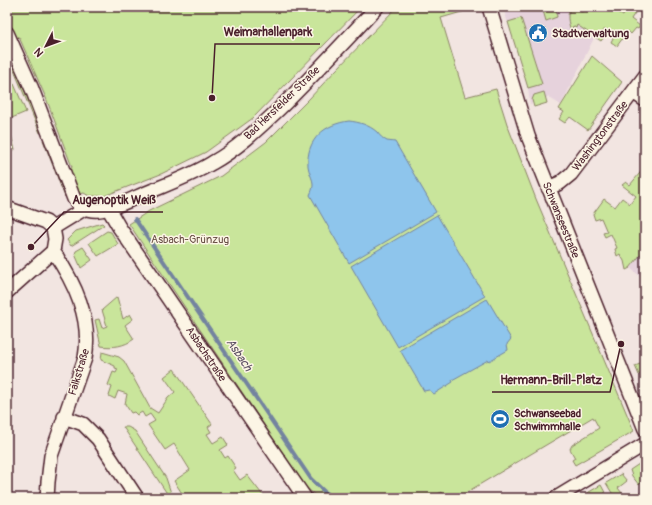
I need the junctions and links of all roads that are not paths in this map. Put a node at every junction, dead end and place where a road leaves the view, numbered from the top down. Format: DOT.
graph roads {
  1 [pos="377,7"];
  2 [pos="489,7"];
  3 [pos="7,33"];
  4 [pos="645,76"];
  5 [pos="633,92"];
  6 [pos="645,100"];
  7 [pos="548,188"];
  8 [pos="7,208"];
  9 [pos="108,208"];
  10 [pos="84,209"];
  11 [pos="53,228"];
  12 [pos="53,251"];
  13 [pos="7,292"];
  14 [pos="64,417"];
  15 [pos="645,429"];
  16 [pos="645,444"];
  17 [pos="47,498"];
  18 [pos="137,498"];
  19 [pos="306,498"];
  20 [pos="556,498"];
  1 -- 9 [label="street, Bad Hersfelder Straße"];
  2 -- 7 [label="street, Schwanseestraße"];
  3 -- 10 [label="street"];
  4 -- 5 [label="street, Washingtonstraße"];
  5 -- 6 [label="street"];
  5 -- 7 [label="street, Washingtonstraße"];
  7 -- 15 [label="street, Schwanseestraße"];
  8 -- 11 [label="street"];
  9 -- 10 [label="street, Bad Hersfelder Straße"];
  9 -- 19 [label="street, Asbachstraße"];
  10 -- 11 [label="street"];
  11 -- 12 [label="street"];
  12 -- 13 [label="street"];
  12 -- 14 [label="street, Falkstraße"];
  14 -- 17 [label="street, Falkstraße"];
  14 -- 18 [label="street"];
  16 -- 20 [label="street"];
}
